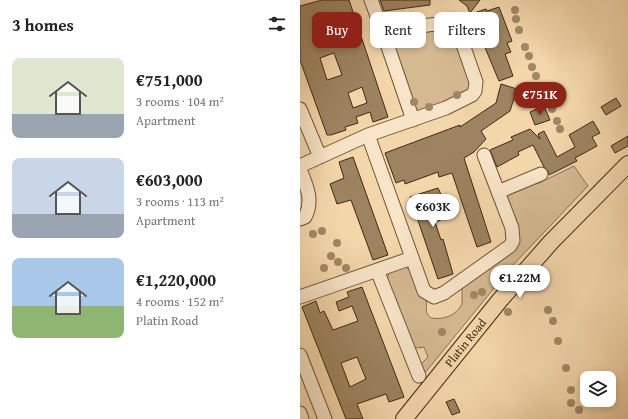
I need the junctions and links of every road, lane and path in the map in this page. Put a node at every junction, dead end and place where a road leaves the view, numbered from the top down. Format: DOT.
graph roads {
  1 [pos="371,0"];
  2 [pos="375,12"];
  3 [pos="426,26"];
  4 [pos="388,48"];
  5 [pos="300,109"];
  6 [pos="413,120"];
  7 [pos="368,134"];
  8 [pos="484,155"];
  9 [pos="320,157"];
  10 [pos="628,164"];
  11 [pos="300,167"];
  12 [pos="541,174"];
  13 [pos="498,192"];
  14 [pos="300,219"];
  15 [pos="412,258"];
  16 [pos="377,270"];
  17 [pos="300,297"];
  18 [pos="300,355"];
  19 [pos="419,376"];
  20 [pos="300,413"];
  21 [pos="302,419"];
  22 [pos="325,419"];
  23 [pos="404,419"];
  1 -- 2 [label="street"];
  3 -- 6 [label="street"];
  4 -- 6 [label="street"];
  5 -- 9 [label="street"];
  6 -- 7 [label="street"];
  7 -- 9 [label="street"];
  7 -- 15 [label="street"];
  8 -- 13 [label="street"];
  9 -- 11 [label="street"];
  10 -- 23 [label="main road, Platin Road"];
  11 -- 14 [label="street"];
  12 -- 13 [label="street"];
  13 -- 15 [label="street"];
  15 -- 16 [label="street"];
  16 -- 17 [label="street"];
  16 -- 19 [label="street"];
  18 -- 22 [label="street"];
  20 -- 21 [label="street"];
}
